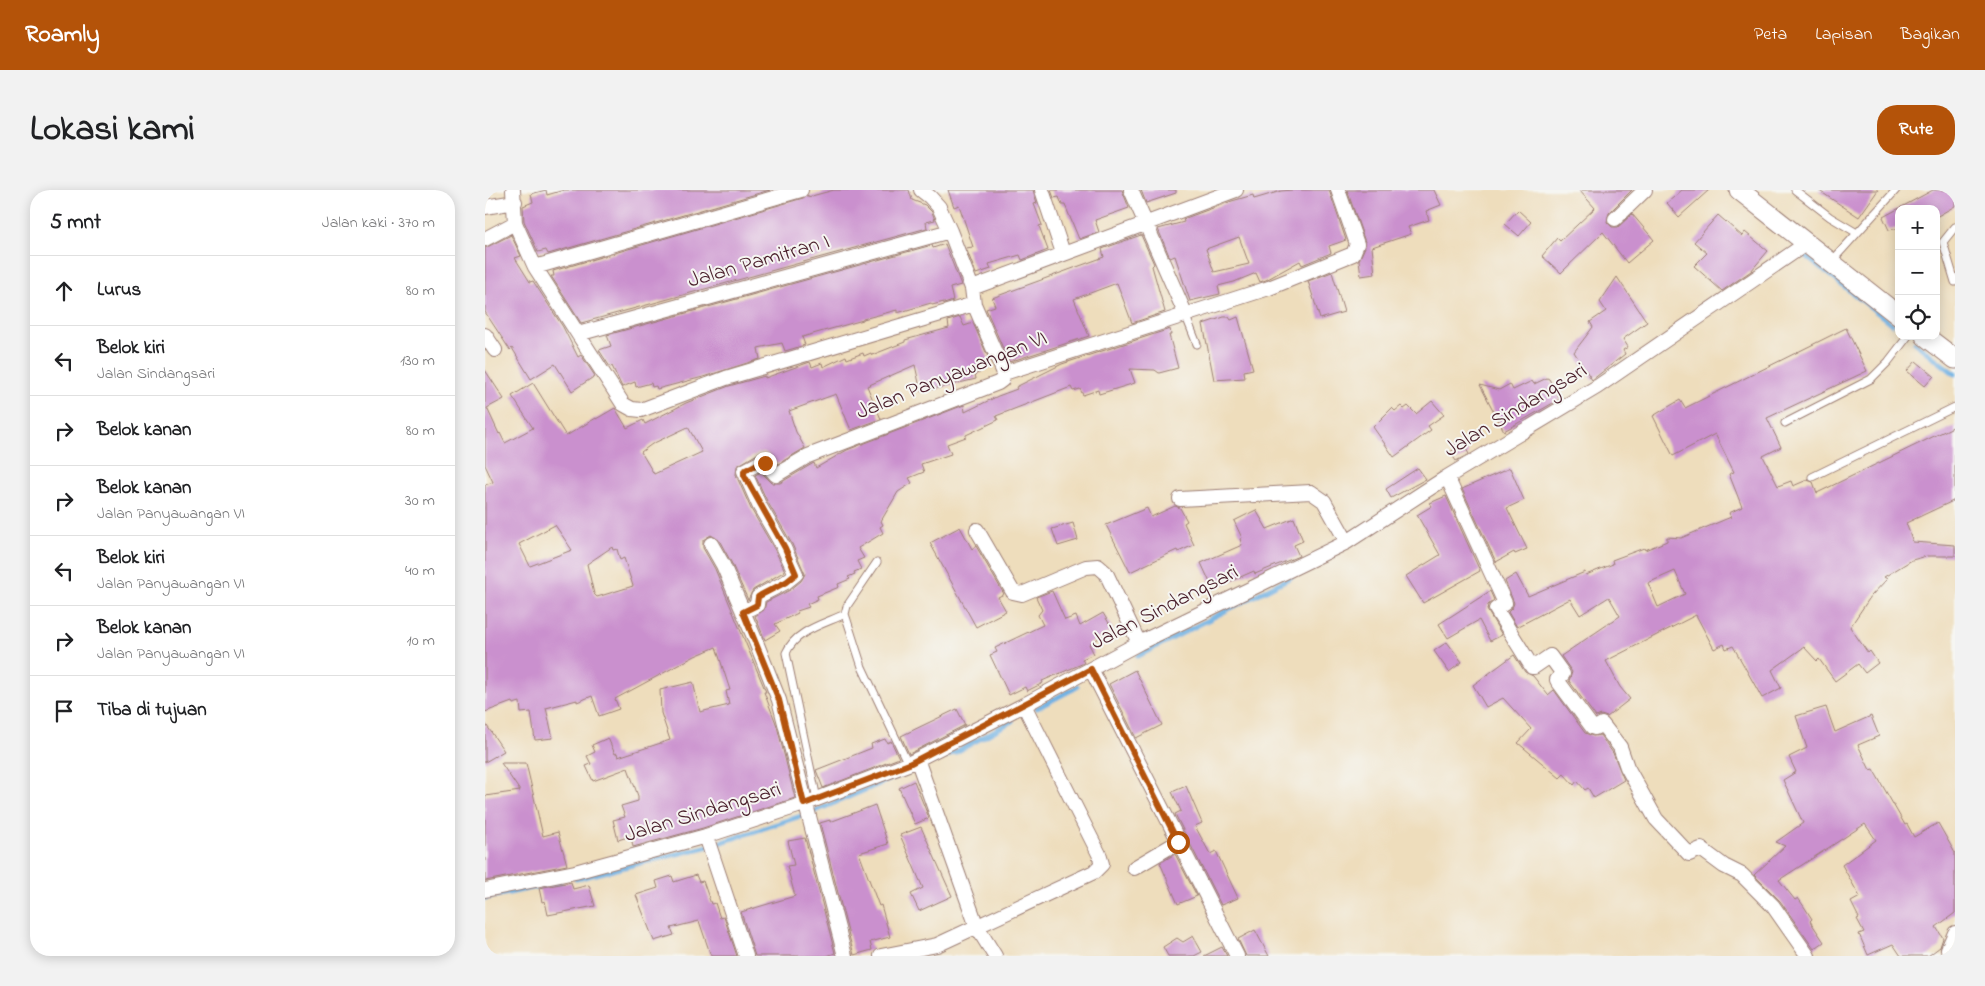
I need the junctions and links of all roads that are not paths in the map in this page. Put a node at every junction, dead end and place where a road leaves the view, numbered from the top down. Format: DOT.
graph roads {
  1 [pos="801,190"];
  2 [pos="921,190"];
  3 [pos="1043,190"];
  4 [pos="1131,190"];
  5 [pos="1236,190"];
  6 [pos="1338,190"];
  7 [pos="1645,190"];
  8 [pos="1795,190"];
  9 [pos="1896,190"];
  10 [pos="1745,191"];
  11 [pos="517,194"];
  12 [pos="485,208"];
  13 [pos="1615,220"];
  14 [pos="515,222"];
  15 [pos="1145,222"];
  16 [pos="1955,227"];
  17 [pos="950,231"];
  18 [pos="1857,233"];
  19 [pos="485,239"];
  20 [pos="1807,243"];
  21 [pos="1063,253"];
  22 [pos="1831,262"];
  23 [pos="535,267"];
  24 [pos="1955,282"];
  25 [pos="971,288"];
  26 [pos="974,304"];
  27 [pos="1895,313"];
  28 [pos="1185,314"];
  29 [pos="578,334"];
  30 [pos="485,335"];
  31 [pos="1905,340"];
  32 [pos="1930,340"];
  33 [pos="1197,344"];
  34 [pos="495,350"];
  35 [pos="1955,359"];
  36 [pos="1004,373"];
  37 [pos="1955,407"];
  38 [pos="1785,423"];
  39 [pos="1447,476"];
  40 [pos="1812,477"];
  41 [pos="1180,499"];
  42 [pos="977,530"];
  43 [pos="1347,542"];
  44 [pos="711,544"];
  45 [pos="877,562"];
  46 [pos="743,612"];
  47 [pos="845,614"];
  48 [pos="1139,643"];
  49 [pos="1091,669"];
  50 [pos="1024,705"];
  51 [pos="913,762"];
  52 [pos="809,809"];
  53 [pos="1178,842"];
  54 [pos="709,843"];
  55 [pos="1134,868"];
  56 [pos="485,890"];
  57 [pos="977,927"];
  58 [pos="1955,933"];
  59 [pos="746,956"];
  60 [pos="845,956"];
  61 [pos="881,956"];
  62 [pos="995,956"];
  63 [pos="1237,956"];
  64 [pos="1808,956"];
  65 [pos="1949,956"];
  1 -- 23 [label="street"];
  2 -- 17 [label="street"];
  3 -- 21 [label="street"];
  4 -- 15 [label="street"];
  5 -- 15 [label="street"];
  6 -- 28 [label="street, Jalan Panyawangan VI"];
  7 -- 13 [label="street"];
  8 -- 18 [label="lane"];
  9 -- 18 [label="lane"];
  10 -- 20 [label="street"];
  11 -- 12 [label="street"];
  11 -- 14 [label="street"];
  14 -- 19 [label="street"];
  14 -- 23 [label="street"];
  15 -- 21 [label="street"];
  15 -- 28 [label="street"];
  16 -- 24 [label="lane"];
  17 -- 25 [label="street"];
  17 -- 29 [label="street, Jalan Pamitran I"];
  18 -- 22 [label="lane"];
  20 -- 22 [label="street"];
  20 -- 39 [label="street, Jalan Sindangsari"];
  21 -- 25 [label="street"];
  22 -- 27 [label="street"];
  23 -- 29 [label="street"];
  25 -- 26 [label="street"];
  26 -- 29 [label="street"];
  26 -- 36 [label="street"];
  28 -- 33 [label="lane"];
  28 -- 36 [label="street, Jalan Panyawangan VI"];
  30 -- 34 [label="street"];
  31 -- 38 [label="lane"];
  32 -- 35 [label="street"];
  36 -- 46 [label="street, Jalan Panyawangan VI"];
  37 -- 40 [label="lane"];
  39 -- 43 [label="street, Jalan Sindangsari"];
  39 -- 64 [label="street"];
  41 -- 43 [label="street"];
  42 -- 48 [label="street"];
  43 -- 48 [label="street, Jalan Sindangsari"];
  44 -- 46 [label="street"];
  45 -- 47 [label="lane"];
  46 -- 52 [label="street"];
  47 -- 51 [label="lane"];
  47 -- 52 [label="lane"];
  48 -- 49 [label="street, Jalan Sindangsari"];
  49 -- 50 [label="street, Jalan Sindangsari"];
  49 -- 53 [label="street"];
  50 -- 51 [label="street, Jalan Sindangsari"];
  50 -- 57 [label="street"];
  51 -- 52 [label="street, Jalan Sindangsari"];
  51 -- 57 [label="street"];
  52 -- 54 [label="street, Jalan Sindangsari"];
  52 -- 60 [label="street"];
  53 -- 55 [label="street"];
  53 -- 63 [label="street"];
  54 -- 56 [label="street, Jalan Sindangsari"];
  54 -- 59 [label="street"];
  57 -- 61 [label="street"];
  57 -- 62 [label="street"];
  58 -- 65 [label="street"];
}
